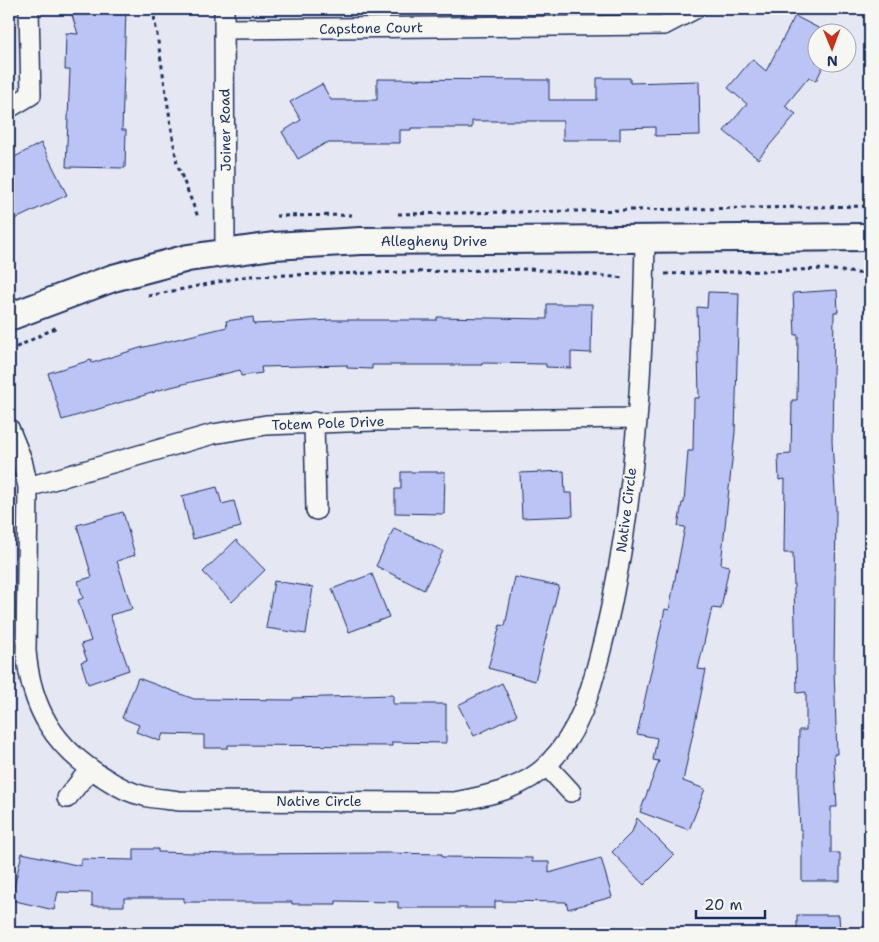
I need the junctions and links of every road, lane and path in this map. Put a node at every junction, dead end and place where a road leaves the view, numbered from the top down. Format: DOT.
graph roads {
  1 [pos="29,9"];
  2 [pos="154,9"];
  3 [pos="224,9"];
  4 [pos="695,9"];
  5 [pos="224,30"];
  6 [pos="9,108"];
  7 [pos="870,206"];
  8 [pos="365,214"];
  9 [pos="395,214"];
  10 [pos="276,216"];
  11 [pos="198,217"];
  12 [pos="870,237"];
  13 [pos="645,240"];
  14 [pos="225,252"];
  15 [pos="864,274"];
  16 [pos="645,276"];
  17 [pos="141,298"];
  18 [pos="9,317"];
  19 [pos="60,326"];
  20 [pos="9,351"];
  21 [pos="637,418"];
  22 [pos="314,422"];
  23 [pos="9,428"];
  24 [pos="28,487"];
  25 [pos="316,510"];
  26 [pos="547,766"];
  27 [pos="90,769"];
  28 [pos="571,792"];
  29 [pos="67,798"];
  1 -- 6 [label="street"];
  2 -- 11 [label="path"];
  3 -- 5 [label="street, Joiner Road"];
  4 -- 5 [label="street, Capstone Court"];
  5 -- 14 [label="street, Joiner Road"];
  7 -- 9 [label="path"];
  8 -- 10 [label="path"];
  12 -- 13 [label="street, Allegheny Drive"];
  13 -- 14 [label="street, Allegheny Drive"];
  13 -- 16 [label="street, Native Circle"];
  14 -- 18 [label="street, Allegheny Drive"];
  15 -- 16 [label="path"];
  16 -- 17 [label="path"];
  16 -- 21 [label="street, Native Circle"];
  19 -- 20 [label="path"];
  21 -- 22 [label="street, Totem Pole Drive"];
  21 -- 26 [label="street, Native Circle"];
  22 -- 24 [label="street, Totem Pole Drive"];
  22 -- 25 [label="street"];
  23 -- 24 [label="street, Native Circle"];
  24 -- 27 [label="street, Native Circle"];
  26 -- 27 [label="street, Native Circle"];
  26 -- 28 [label="street"];
  27 -- 29 [label="street"];
}
